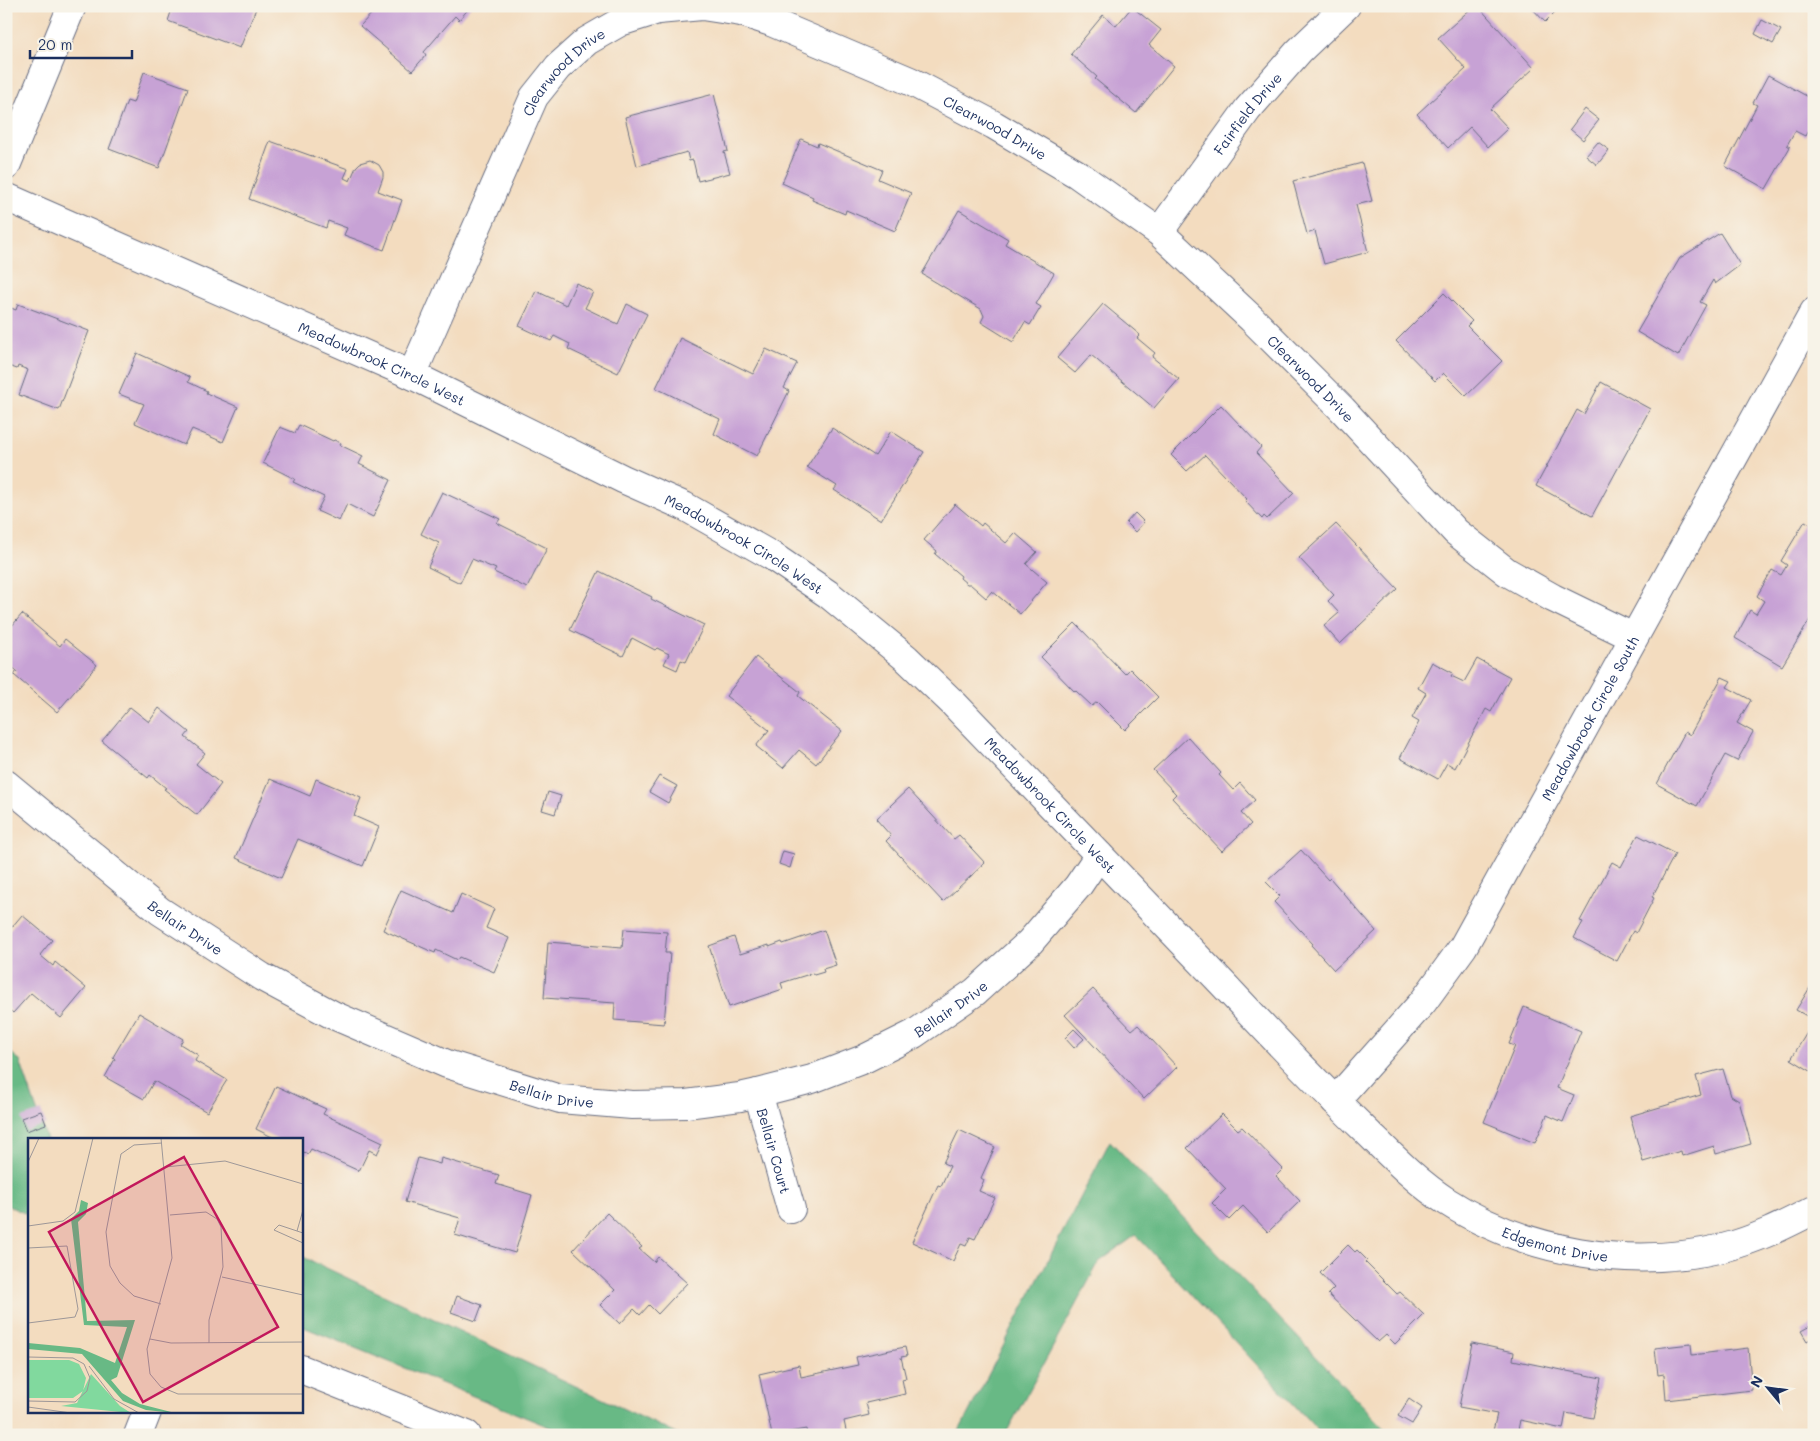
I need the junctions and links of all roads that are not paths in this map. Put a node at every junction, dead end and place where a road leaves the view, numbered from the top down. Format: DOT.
graph roads {
  1 [pos="72,6"];
  2 [pos="1346,6"];
  3 [pos="6,166"];
  4 [pos="6,197"];
  5 [pos="1159,232"];
  6 [pos="1814,312"];
  7 [pos="412,375"];
  8 [pos="1633,637"];
  9 [pos="6,784"];
  10 [pos="1099,855"];
  11 [pos="758,1093"];
  12 [pos="1335,1101"];
  13 [pos="791,1209"];
  14 [pos="1814,1210"];
  15 [pos="302,1369"];
  16 [pos="146,1414"];
  17 [pos="138,1435"];
  18 [pos="467,1435"];
  1 -- 3 [label="street"];
  2 -- 5 [label="street, Fairfield Drive"];
  4 -- 7 [label="street, Meadowbrook Circle West"];
  5 -- 7 [label="street, Clearwood Drive"];
  5 -- 8 [label="street, Clearwood Drive"];
  6 -- 8 [label="street, Meadowbrook Circle South"];
  7 -- 10 [label="street, Meadowbrook Circle West"];
  8 -- 12 [label="street, Meadowbrook Circle South"];
  9 -- 11 [label="street, Bellair Drive"];
  10 -- 11 [label="street, Bellair Drive"];
  10 -- 12 [label="street, Meadowbrook Circle West"];
  11 -- 13 [label="street, Bellair Court"];
  12 -- 14 [label="street, Edgemont Drive"];
  15 -- 18 [label="street"];
  16 -- 17 [label="street"];
}
